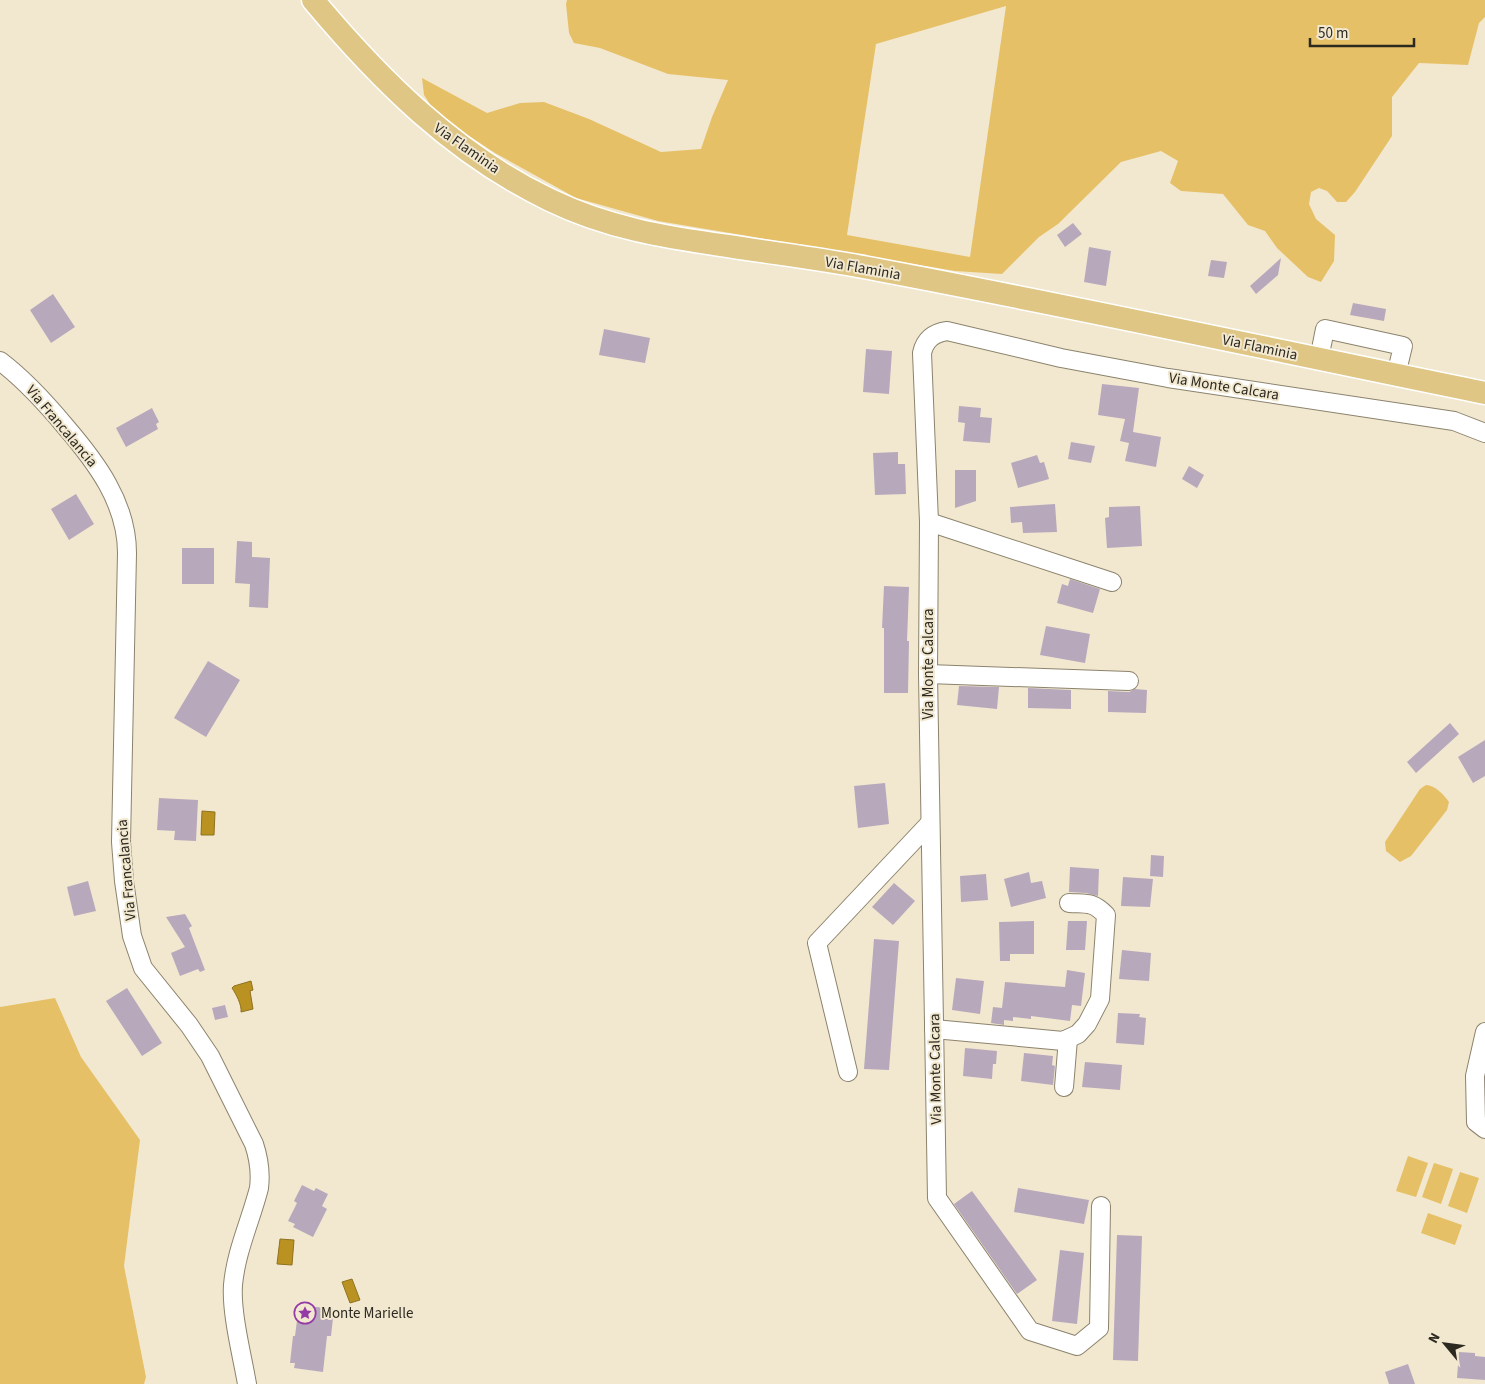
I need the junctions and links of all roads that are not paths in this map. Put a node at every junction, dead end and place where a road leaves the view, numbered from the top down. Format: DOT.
graph roads {
  1 [pos="313,0"];
  2 [pos="1319,359"];
  3 [pos="0,361"];
  4 [pos="1396,375"];
  5 [pos="1485,393"];
  6 [pos="1485,433"];
  7 [pos="929,522"];
  8 [pos="1112,582"];
  9 [pos="928,674"];
  10 [pos="1129,682"];
  11 [pos="930,823"];
  12 [pos="1069,903"];
  13 [pos="934,1028"];
  14 [pos="1485,1032"];
  15 [pos="1068,1039"];
  16 [pos="848,1072"];
  17 [pos="1064,1087"];
  18 [pos="1485,1129"];
  19 [pos="1101,1206"];
  20 [pos="247,1384"];
  1 -- 2 [label="main road, Via Flaminia"];
  2 -- 4 [label="main road, Via Flaminia"];
  2 -- 4 [label="street"];
  3 -- 20 [label="street, Via Francalancia"];
  4 -- 5 [label="main road, Via Flaminia"];
  6 -- 7 [label="street, Via Monte Calcara"];
  7 -- 8 [label="street"];
  7 -- 9 [label="street, Via Monte Calcara"];
  9 -- 10 [label="street"];
  9 -- 11 [label="street, Via Monte Calcara"];
  11 -- 13 [label="street, Via Monte Calcara"];
  11 -- 16 [label="street"];
  12 -- 15 [label="street"];
  13 -- 15 [label="street"];
  13 -- 19 [label="street, Via Monte Calcara"];
  14 -- 18 [label="street"];
  15 -- 17 [label="street"];
}
